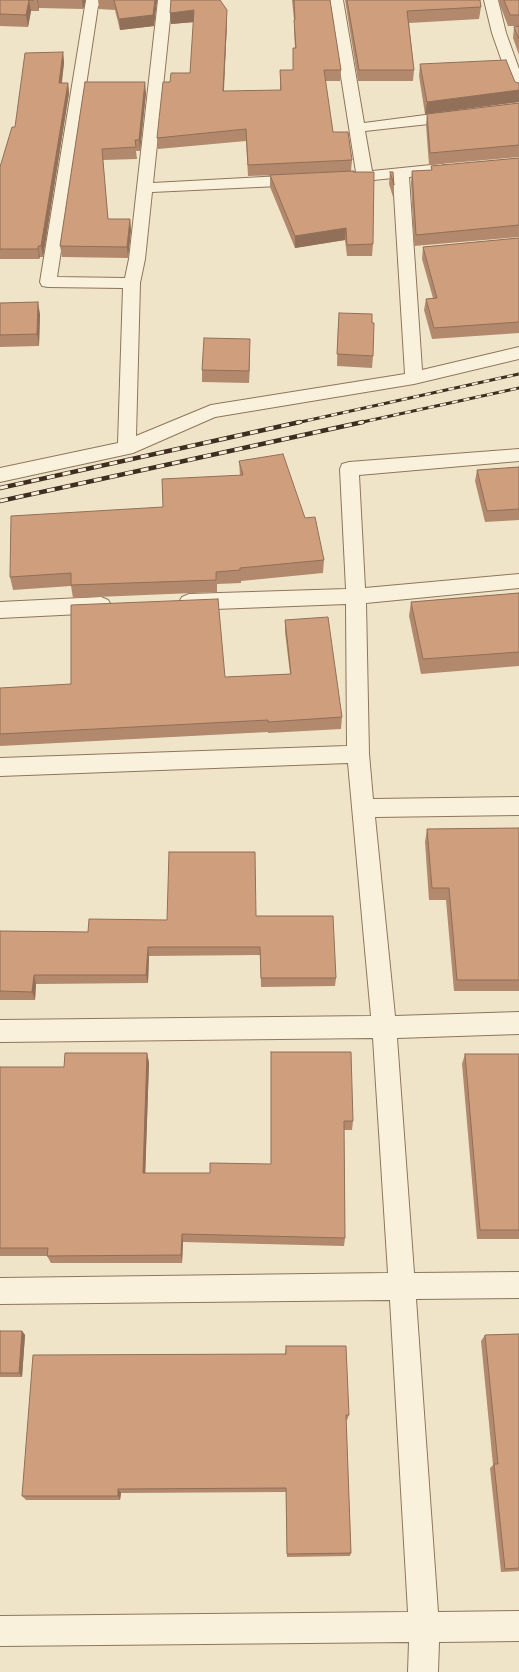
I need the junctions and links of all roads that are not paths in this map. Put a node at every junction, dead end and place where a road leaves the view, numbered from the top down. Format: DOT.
graph roads {
  1 [pos="122,0"];
  2 [pos="165,0"];
  3 [pos="336,0"];
  4 [pos="491,0"];
  5 [pos="519,90"];
  6 [pos="472,114"];
  7 [pos="356,128"];
  8 [pos="456,168"];
  9 [pos="401,173"];
  10 [pos="365,177"];
  11 [pos="145,188"];
  12 [pos="132,284"];
  13 [pos="519,353"];
  14 [pos="414,378"];
  15 [pos="127,448"];
  16 [pos="519,455"];
  17 [pos="0,475"];
  18 [pos="519,581"];
  19 [pos="356,596"];
  20 [pos="168,602"];
  21 [pos="121,604"];
  22 [pos="0,610"];
  23 [pos="358,754"];
  24 [pos="0,767"];
  25 [pos="519,806"];
  26 [pos="362,808"];
  27 [pos="519,1023"];
  28 [pos="384,1027"];
  29 [pos="0,1031"];
  30 [pos="519,1285"];
  31 [pos="402,1287"];
  32 [pos="0,1291"];
  33 [pos="519,1626"];
  34 [pos="424,1628"];
  35 [pos="0,1631"];
  36 [pos="423,1672"];
  1 -- 12 [label="street"];
  2 -- 11 [label="street"];
  3 -- 7 [label="street"];
  4 -- 5 [label="street"];
  6 -- 7 [label="street"];
  7 -- 10 [label="street"];
  8 -- 9 [label="street"];
  9 -- 10 [label="street"];
  9 -- 14 [label="street"];
  10 -- 11 [label="street"];
  11 -- 12 [label="street"];
  12 -- 15 [label="street"];
  13 -- 14 [label="street"];
  14 -- 15 [label="street"];
  15 -- 17 [label="street"];
  16 -- 19 [label="street"];
  18 -- 19 [label="street"];
  19 -- 20 [label="street"];
  19 -- 23 [label="street"];
  21 -- 22 [label="street"];
  23 -- 24 [label="street"];
  23 -- 26 [label="street"];
  25 -- 26 [label="street"];
  26 -- 28 [label="street"];
  27 -- 28 [label="street"];
  28 -- 29 [label="street"];
  28 -- 31 [label="street"];
  30 -- 31 [label="street"];
  31 -- 32 [label="street"];
  31 -- 34 [label="street"];
  33 -- 34 [label="street"];
  34 -- 35 [label="street"];
  34 -- 36 [label="street"];
}
